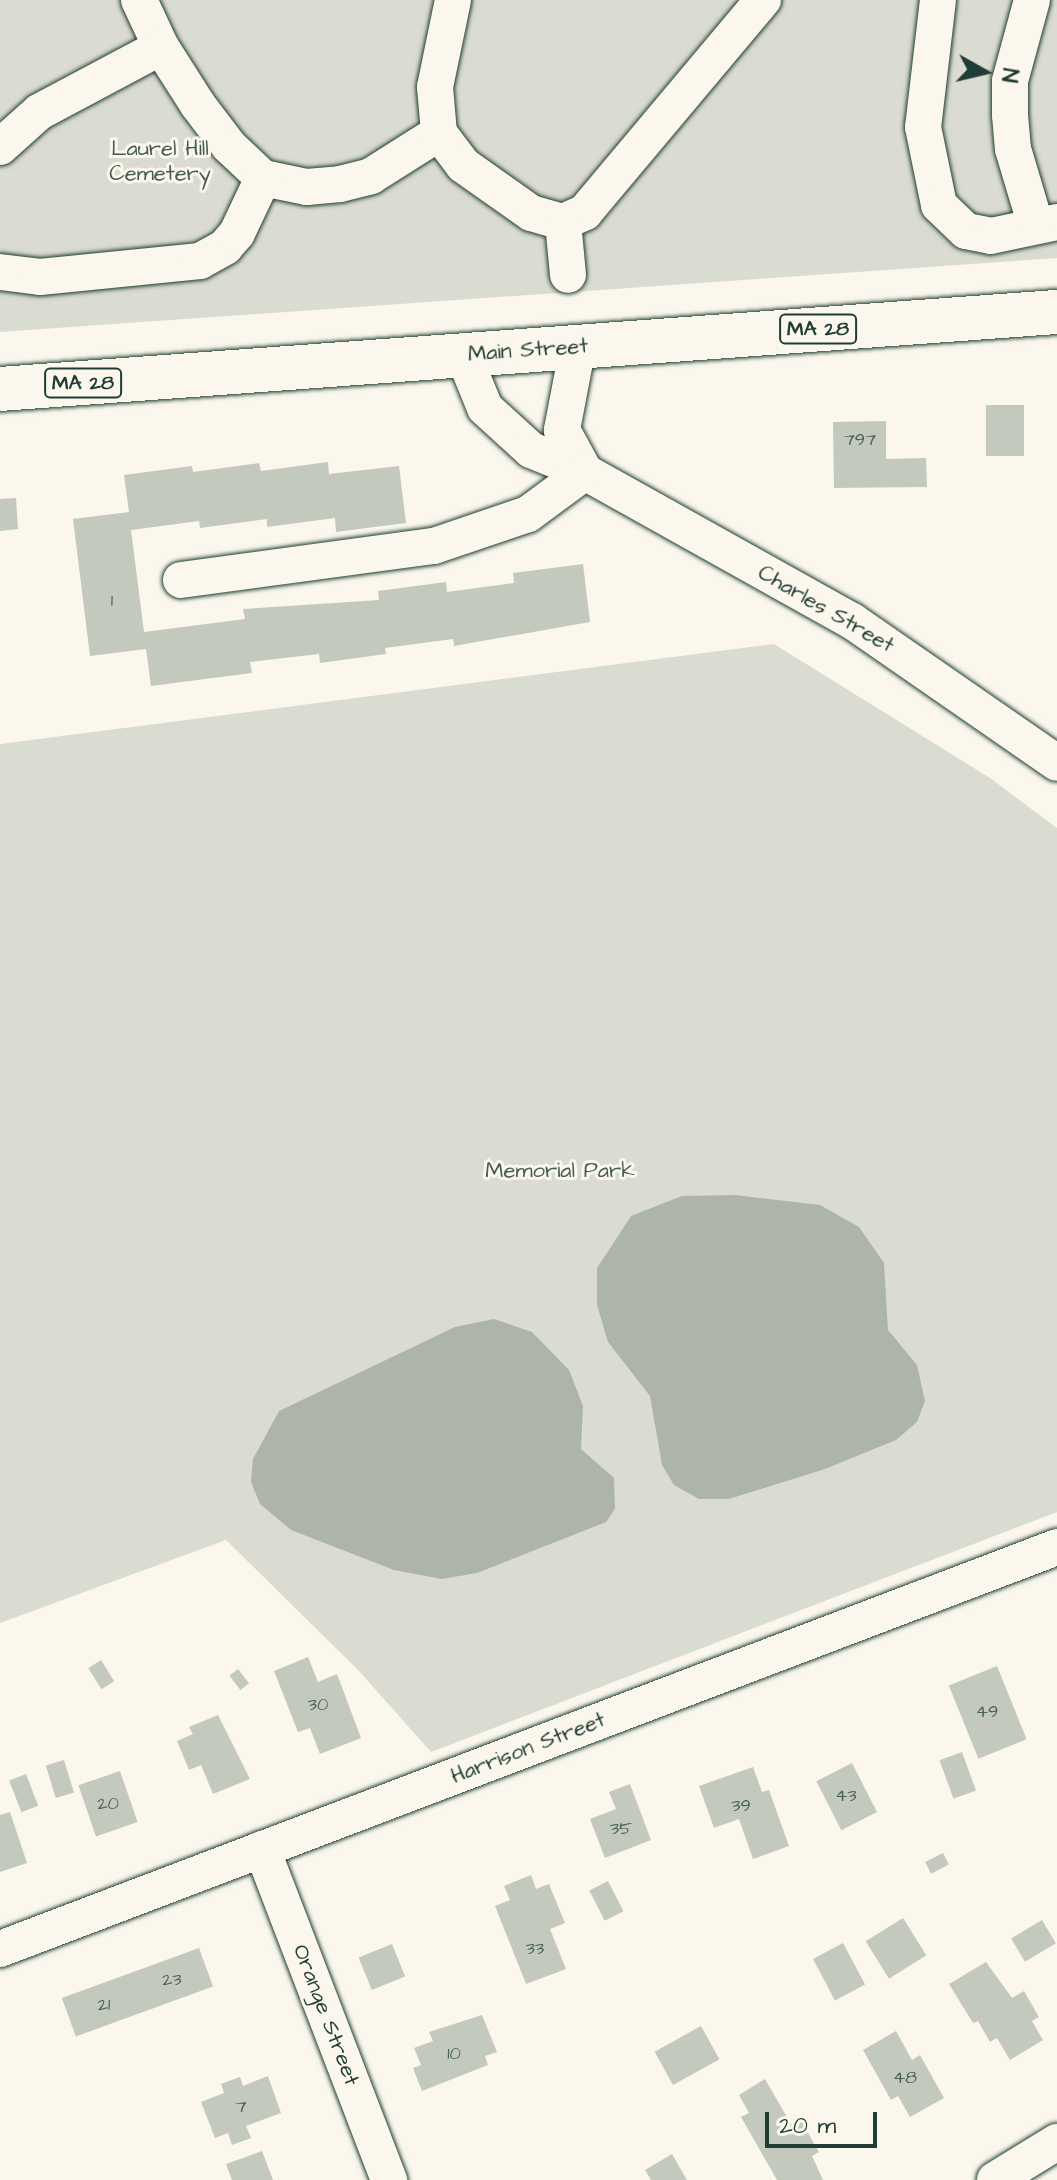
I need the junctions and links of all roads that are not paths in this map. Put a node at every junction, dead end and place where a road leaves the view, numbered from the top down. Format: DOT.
graph roads {
  1 [pos="139,0"];
  2 [pos="453,0"];
  3 [pos="763,0"];
  4 [pos="938,0"];
  5 [pos="1032,0"];
  6 [pos="161,47"];
  7 [pos="439,133"];
  8 [pos="0,147"];
  9 [pos="263,178"];
  10 [pos="563,222"];
  11 [pos="1046,224"];
  12 [pos="0,272"];
  13 [pos="568,275"];
  14 [pos="1057,312"];
  15 [pos="578,346"];
  16 [pos="463,354"];
  17 [pos="0,389"];
  18 [pos="569,466"];
  19 [pos="181,580"];
  20 [pos="1057,763"];
  21 [pos="1057,1547"];
  22 [pos="262,1849"];
  23 [pos="0,1949"];
  24 [pos="1057,2142"];
  25 [pos="1004,2178"];
  26 [pos="389,2180"];
  1 -- 6 [label="street"];
  2 -- 7 [label="street"];
  3 -- 10 [label="street"];
  4 -- 11 [label="street"];
  5 -- 11 [label="street"];
  6 -- 8 [label="street"];
  6 -- 9 [label="street"];
  7 -- 9 [label="street"];
  7 -- 10 [label="street"];
  9 -- 12 [label="street"];
  10 -- 13 [label="street"];
  14 -- 15 [label="main road, Main Street / MA 28"];
  15 -- 16 [label="main road, Main Street / MA 28"];
  15 -- 18 [label="street"];
  16 -- 17 [label="main road, Main Street / MA 28"];
  16 -- 18 [label="street, Charles Street"];
  18 -- 19 [label="street"];
  18 -- 20 [label="street, Charles Street"];
  21 -- 22 [label="street, Harrison Street"];
  22 -- 23 [label="street, Harrison Street"];
  22 -- 26 [label="street, Orange Street"];
  24 -- 25 [label="street"];
}
